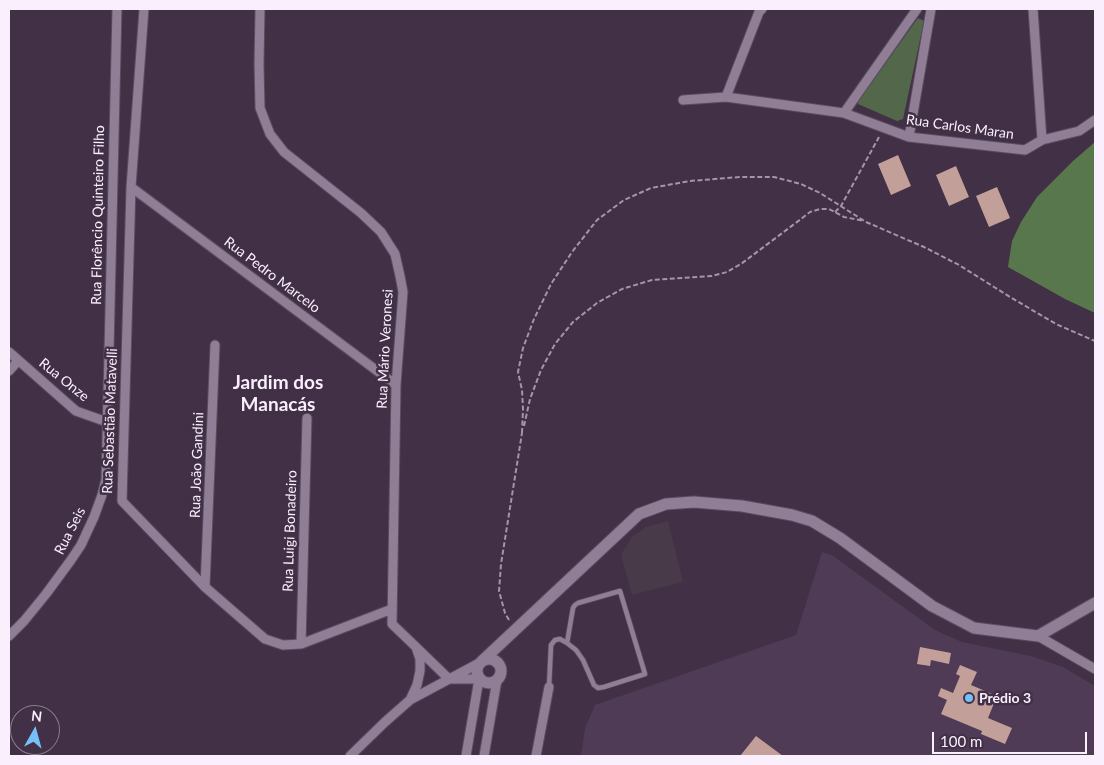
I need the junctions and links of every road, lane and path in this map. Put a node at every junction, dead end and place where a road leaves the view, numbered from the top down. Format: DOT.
graph roads {
  1 [pos="116,9"];
  2 [pos="144,9"];
  3 [pos="260,9"];
  4 [pos="762,9"];
  5 [pos="917,9"];
  6 [pos="931,9"];
  7 [pos="1033,9"];
  8 [pos="726,96"];
  9 [pos="683,100"];
  10 [pos="844,113"];
  11 [pos="1095,120"];
  12 [pos="884,128"];
  13 [pos="909,137"];
  14 [pos="1042,140"];
  15 [pos="131,186"];
  16 [pos="842,206"];
  17 [pos="835,212"];
  18 [pos="866,222"];
  19 [pos="1095,341"];
  20 [pos="215,345"];
  21 [pos="9,352"];
  22 [pos="18,361"];
  23 [pos="9,371"];
  24 [pos="396,385"];
  25 [pos="307,418"];
  26 [pos="107,422"];
  27 [pos="522,433"];
  28 [pos="206,587"];
  29 [pos="1095,603"];
  30 [pos="392,609"];
  31 [pos="516,630"];
  32 [pos="10,633"];
  33 [pos="1038,636"];
  34 [pos="505,640"];
  35 [pos="567,642"];
  36 [pos="301,644"];
  37 [pos="416,647"];
  38 [pos="481,662"];
  39 [pos="499,664"];
  40 [pos="1095,669"];
  41 [pos="449,679"];
  42 [pos="479,679"];
  43 [pos="497,680"];
  44 [pos="549,687"];
  45 [pos="410,700"];
  46 [pos="350,756"];
  47 [pos="466,756"];
  48 [pos="484,756"];
  49 [pos="536,756"];
  1 -- 26 [label="street, Rua Florêncio Quinteiro Filho"];
  2 -- 15 [label="street, Rua Sebastião Matavelli"];
  3 -- 24 [label="street, Rua Mário Veronesi"];
  4 -- 8 [label="street"];
  5 -- 10 [label="street"];
  6 -- 13 [label="street"];
  7 -- 14 [label="street"];
  8 -- 9 [label="street, Rua Carlos Maran"];
  8 -- 10 [label="street, Rua Carlos Maran"];
  10 -- 12 [label="street, Rua Carlos Maran"];
  11 -- 14 [label="street, Rua Carlos Maran"];
  12 -- 13 [label="street, Rua Carlos Maran"];
  12 -- 16 [label="path"];
  13 -- 14 [label="street, Rua Carlos Maran"];
  15 -- 24 [label="street, Rua Pedro Marcelo"];
  15 -- 28 [label="street, Rua Sebastião Matavelli"];
  16 -- 17 [label="path"];
  16 -- 18 [label="path"];
  16 -- 27 [label="path"];
  17 -- 18 [label="path"];
  17 -- 27 [label="path"];
  18 -- 19 [label="path"];
  20 -- 28 [label="street, Rua João Gandini"];
  21 -- 22 [label="street, Rua Onze"];
  22 -- 23 [label="street"];
  22 -- 26 [label="street, Rua Onze"];
  24 -- 30 [label="street, Rua Mário Veronesi"];
  25 -- 36 [label="street, Rua Luigi Bonadeiro"];
  26 -- 32 [label="street, Rua Seis"];
  27 -- 31 [label="path"];
  28 -- 36 [label="street, Rua Sebastião Matavelli"];
  29 -- 33 [label="street"];
  30 -- 36 [label="street, Rua Sebastião Matavelli"];
  30 -- 37 [label="street, Rua Mário Veronesi"];
  31 -- 33 [label="street"];
  31 -- 34 [label="street"];
  33 -- 40 [label="street"];
  34 -- 38 [label="street"];
  34 -- 39 [label="street"];
  35 -- 35 [label="lane"];
  35 -- 44 [label="lane"];
  37 -- 41 [label="street, Rua Mário Veronesi"];
  37 -- 45 [label="street"];
  38 -- 39 [label="street"];
  38 -- 41 [label="street"];
  38 -- 42 [label="street"];
  39 -- 43 [label="street"];
  41 -- 42 [label="street"];
  41 -- 45 [label="street"];
  42 -- 43 [label="street"];
  42 -- 47 [label="street"];
  43 -- 48 [label="street"];
  44 -- 49 [label="street"];
  45 -- 46 [label="street"];
}
